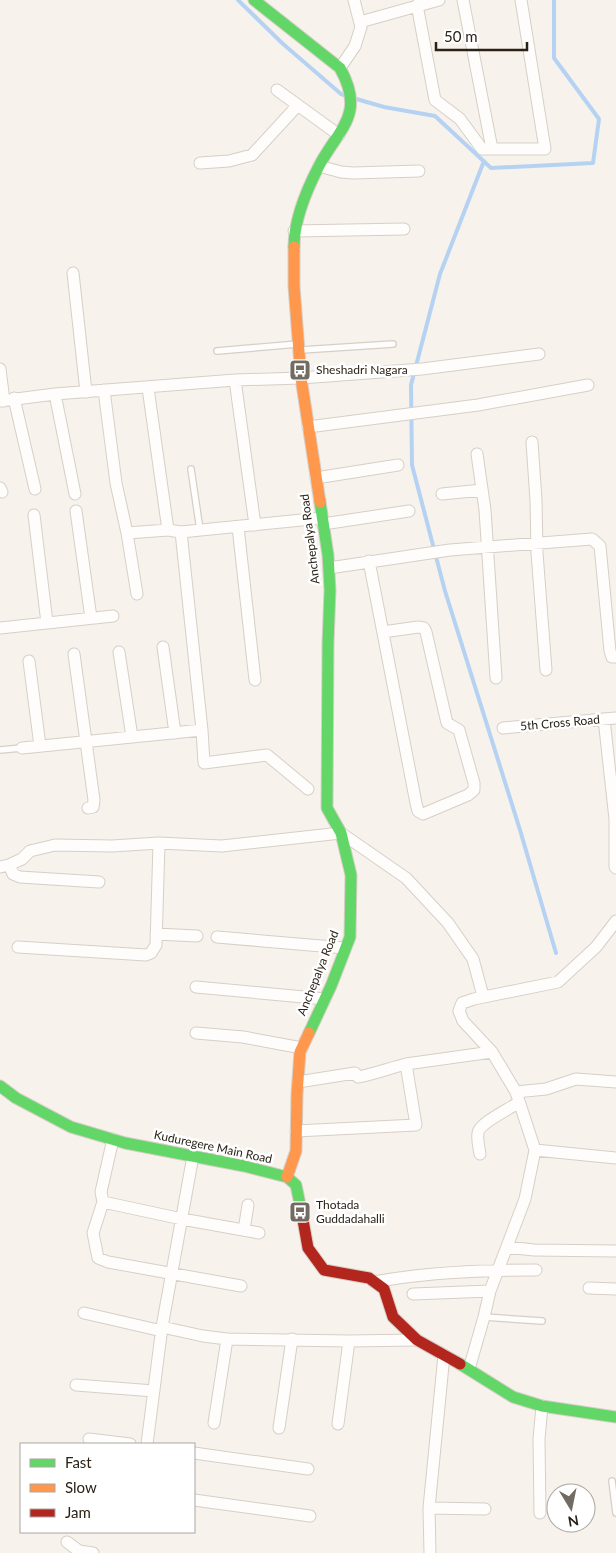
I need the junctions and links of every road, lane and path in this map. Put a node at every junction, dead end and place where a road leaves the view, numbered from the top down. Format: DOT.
graph roads {
  1 [pos="254,0"];
  2 [pos="354,0"];
  3 [pos="439,0"];
  4 [pos="463,0"];
  5 [pos="521,0"];
  6 [pos="417,5"];
  7 [pos="360,22"];
  8 [pos="340,68"];
  9 [pos="277,90"];
  10 [pos="298,105"];
  11 [pos="339,135"];
  12 [pos="492,149"];
  13 [pos="200,163"];
  14 [pos="319,166"];
  15 [pos="420,171"];
  16 [pos="404,229"];
  17 [pos="294,232"];
  18 [pos="74,273"];
  19 [pos="393,344"];
  20 [pos="298,347"];
  21 [pos="217,351"];
  22 [pos="539,354"];
  23 [pos="0,369"];
  24 [pos="301,378"];
  25 [pos="235,380"];
  26 [pos="588,385"];
  27 [pos="148,388"];
  28 [pos="104,390"];
  29 [pos="86,392"];
  30 [pos="56,394"];
  31 [pos="6,400"];
  32 [pos="308,427"];
  33 [pos="532,442"];
  34 [pos="478,454"];
  35 [pos="398,465"];
  36 [pos="191,469"];
  37 [pos="316,478"];
  38 [pos="35,489"];
  39 [pos="482,490"];
  40 [pos="75,494"];
  41 [pos="442,494"];
  42 [pos="76,511"];
  43 [pos="409,511"];
  44 [pos="34,515"];
  45 [pos="323,521"];
  46 [pos="255,525"];
  47 [pos="238,527"];
  48 [pos="168,530"];
  49 [pos="200,530"];
  50 [pos="181,532"];
  51 [pos="127,533"];
  52 [pos="537,544"];
  53 [pos="487,547"];
  54 [pos="370,561"];
  55 [pos="328,568"];
  56 [pos="137,594"];
  57 [pos="112,616"];
  58 [pos="90,618"];
  59 [pos="47,623"];
  60 [pos="0,627"];
  61 [pos="383,632"];
  62 [pos="163,647"];
  63 [pos="119,652"];
  64 [pos="74,654"];
  65 [pos="616,658"];
  66 [pos="29,661"];
  67 [pos="546,670"];
  68 [pos="496,678"];
  69 [pos="255,680"];
  70 [pos="616,718"];
  71 [pos="604,719"];
  72 [pos="503,728"];
  73 [pos="202,730"];
  74 [pos="175,732"];
  75 [pos="132,737"];
  76 [pos="86,740"];
  77 [pos="40,746"];
  78 [pos="22,748"];
  79 [pos="0,750"];
  80 [pos="308,790"];
  81 [pos="88,808"];
  82 [pos="341,833"];
  83 [pos="159,843"];
  84 [pos="4,866"];
  85 [pos="616,868"];
  86 [pos="98,882"];
  87 [pos="616,921"];
  88 [pos="156,934"];
  89 [pos="197,936"];
  90 [pos="217,937"];
  91 [pos="18,947"];
  92 [pos="345,948"];
  93 [pos="196,987"];
  94 [pos="483,996"];
  95 [pos="325,998"];
  96 [pos="196,1033"];
  97 [pos="302,1048"];
  98 [pos="492,1052"];
  99 [pos="406,1064"];
  100 [pos="298,1082"];
  101 [pos="616,1082"];
  102 [pos="0,1086"];
  103 [pos="518,1097"];
  104 [pos="296,1131"];
  105 [pos="113,1140"];
  106 [pos="536,1150"];
  107 [pos="480,1154"];
  108 [pos="193,1156"];
  109 [pos="616,1158"];
  110 [pos="287,1177"];
  111 [pos="103,1202"];
  112 [pos="248,1205"];
  113 [pos="182,1219"];
  114 [pos="244,1230"];
  115 [pos="259,1233"];
  116 [pos="507,1247"];
  117 [pos="616,1250"];
  118 [pos="499,1270"];
  119 [pos="536,1270"];
  120 [pos="172,1274"];
  121 [pos="374,1282"];
  122 [pos="241,1286"];
  123 [pos="589,1288"];
  124 [pos="616,1289"];
  125 [pos="490,1291"];
  126 [pos="413,1294"];
  127 [pos="84,1313"];
  128 [pos="484,1317"];
  129 [pos="542,1321"];
  130 [pos="162,1329"];
  131 [pos="227,1338"];
  132 [pos="292,1339"];
  133 [pos="417,1340"];
  134 [pos="349,1341"];
  135 [pos="444,1355"];
  136 [pos="469,1369"];
  137 [pos="76,1385"];
  138 [pos="154,1391"];
  139 [pos="542,1406"];
  140 [pos="616,1417"];
  141 [pos="214,1423"];
  142 [pos="338,1424"];
  143 [pos="279,1428"];
  144 [pos="90,1439"];
  145 [pos="122,1443"];
  146 [pos="147,1443"];
  147 [pos="195,1453"];
  148 [pos="308,1469"];
  149 [pos="612,1482"];
  150 [pos="195,1500"];
  151 [pos="429,1508"];
  152 [pos="485,1509"];
  153 [pos="540,1512"];
  154 [pos="616,1513"];
  155 [pos="310,1516"];
  156 [pos="67,1542"];
  157 [pos="93,1553"];
  158 [pos="430,1553"];
  1 -- 8 [label="street"];
  2 -- 7 [label="street"];
  3 -- 6 [label="street"];
  4 -- 12 [label="street"];
  5 -- 12 [label="street"];
  6 -- 7 [label="street"];
  6 -- 12 [label="street"];
  7 -- 8 [label="street"];
  8 -- 11 [label="street, Anchepalya Road"];
  9 -- 10 [label="street"];
  10 -- 11 [label="street"];
  10 -- 13 [label="street"];
  11 -- 14 [label="street, Anchepalya Road"];
  14 -- 15 [label="street"];
  14 -- 17 [label="street, Anchepalya Road"];
  16 -- 17 [label="street"];
  17 -- 20 [label="street, Anchepalya Road"];
  18 -- 29 [label="street"];
  19 -- 20 [label="lane"];
  20 -- 21 [label="lane"];
  20 -- 24 [label="street, Anchepalya Road"];
  22 -- 24 [label="street"];
  23 -- 31 [label="street"];
  24 -- 25 [label="street"];
  24 -- 32 [label="street, Anchepalya Road"];
  25 -- 27 [label="street"];
  25 -- 46 [label="street"];
  26 -- 32 [label="street"];
  27 -- 28 [label="street"];
  27 -- 48 [label="street"];
  28 -- 29 [label="street"];
  28 -- 51 [label="street"];
  29 -- 30 [label="street"];
  30 -- 31 [label="street"];
  30 -- 40 [label="street"];
  31 -- 38 [label="street"];
  32 -- 37 [label="street, Anchepalya Road"];
  33 -- 52 [label="street"];
  34 -- 39 [label="street"];
  35 -- 37 [label="street"];
  36 -- 49 [label="lane"];
  37 -- 45 [label="street, Anchepalya Road"];
  39 -- 41 [label="street"];
  39 -- 53 [label="street"];
  42 -- 58 [label="street"];
  43 -- 45 [label="street"];
  44 -- 59 [label="street"];
  45 -- 46 [label="street"];
  45 -- 55 [label="street, Anchepalya Road"];
  46 -- 47 [label="street"];
  47 -- 49 [label="street"];
  47 -- 69 [label="street"];
  48 -- 50 [label="street"];
  48 -- 51 [label="street"];
  49 -- 50 [label="street"];
  50 -- 73 [label="street"];
  51 -- 56 [label="street"];
  52 -- 53 [label="street"];
  52 -- 65 [label="street"];
  52 -- 67 [label="street"];
  53 -- 54 [label="street"];
  53 -- 68 [label="street"];
  54 -- 55 [label="street"];
  54 -- 61 [label="street"];
  55 -- 82 [label="street, Anchepalya Road"];
  57 -- 58 [label="street"];
  58 -- 59 [label="street"];
  59 -- 60 [label="street"];
  61 -- 61 [label="street"];
  62 -- 74 [label="street"];
  63 -- 75 [label="street"];
  64 -- 76 [label="street"];
  66 -- 77 [label="street"];
  70 -- 71 [label="street, 5th Cross Road"];
  71 -- 72 [label="street, 5th Cross Road"];
  71 -- 85 [label="street"];
  73 -- 74 [label="street"];
  73 -- 80 [label="street"];
  74 -- 75 [label="street"];
  75 -- 76 [label="street"];
  76 -- 77 [label="street"];
  76 -- 81 [label="street"];
  77 -- 78 [label="street"];
  78 -- 79 [label="lane"];
  82 -- 83 [label="street"];
  82 -- 92 [label="street, Anchepalya Road"];
  82 -- 94 [label="street"];
  83 -- 84 [label="street"];
  83 -- 88 [label="street"];
  84 -- 86 [label="street"];
  87 -- 94 [label="street"];
  88 -- 89 [label="street"];
  88 -- 91 [label="street"];
  90 -- 92 [label="street"];
  92 -- 95 [label="street, Anchepalya Road"];
  93 -- 95 [label="street"];
  94 -- 98 [label="street"];
  95 -- 97 [label="street, Anchepalya Road"];
  96 -- 97 [label="street"];
  97 -- 100 [label="street, Anchepalya Road"];
  98 -- 99 [label="street"];
  98 -- 103 [label="street"];
  99 -- 100 [label="street"];
  99 -- 104 [label="street"];
  100 -- 104 [label="street, Anchepalya Road"];
  101 -- 103 [label="street"];
  102 -- 105 [label="street, Kuduregere Main Road"];
  103 -- 106 [label="street"];
  103 -- 107 [label="street"];
  104 -- 110 [label="street, Anchepalya Road"];
  105 -- 108 [label="street, Kuduregere Main Road"];
  105 -- 111 [label="street"];
  106 -- 109 [label="street"];
  106 -- 116 [label="street"];
  108 -- 110 [label="street, Kuduregere Main Road"];
  108 -- 113 [label="street"];
  110 -- 121 [label="street"];
  111 -- 113 [label="street"];
  111 -- 120 [label="street"];
  112 -- 114 [label="street"];
  113 -- 114 [label="street"];
  113 -- 120 [label="street"];
  114 -- 115 [label="street"];
  116 -- 117 [label="street"];
  116 -- 118 [label="street"];
  118 -- 119 [label="street"];
  118 -- 121 [label="street"];
  118 -- 125 [label="street"];
  120 -- 122 [label="street"];
  120 -- 130 [label="street"];
  121 -- 133 [label="street"];
  123 -- 124 [label="street"];
  125 -- 126 [label="street"];
  125 -- 128 [label="street"];
  127 -- 130 [label="street"];
  128 -- 129 [label="lane"];
  128 -- 136 [label="street"];
  130 -- 131 [label="street"];
  130 -- 138 [label="street"];
  131 -- 132 [label="street"];
  131 -- 141 [label="street"];
  132 -- 134 [label="street"];
  132 -- 143 [label="street"];
  133 -- 134 [label="street"];
  133 -- 135 [label="street"];
  134 -- 142 [label="street"];
  135 -- 136 [label="street"];
  135 -- 151 [label="street"];
  136 -- 139 [label="street"];
  137 -- 138 [label="street"];
  138 -- 146 [label="street"];
  139 -- 140 [label="street"];
  139 -- 153 [label="street"];
  144 -- 145 [label="street"];
  147 -- 148 [label="street"];
  149 -- 154 [label="lane"];
  150 -- 155 [label="street"];
  151 -- 152 [label="street"];
  151 -- 158 [label="street"];
  156 -- 157 [label="street"];
}
